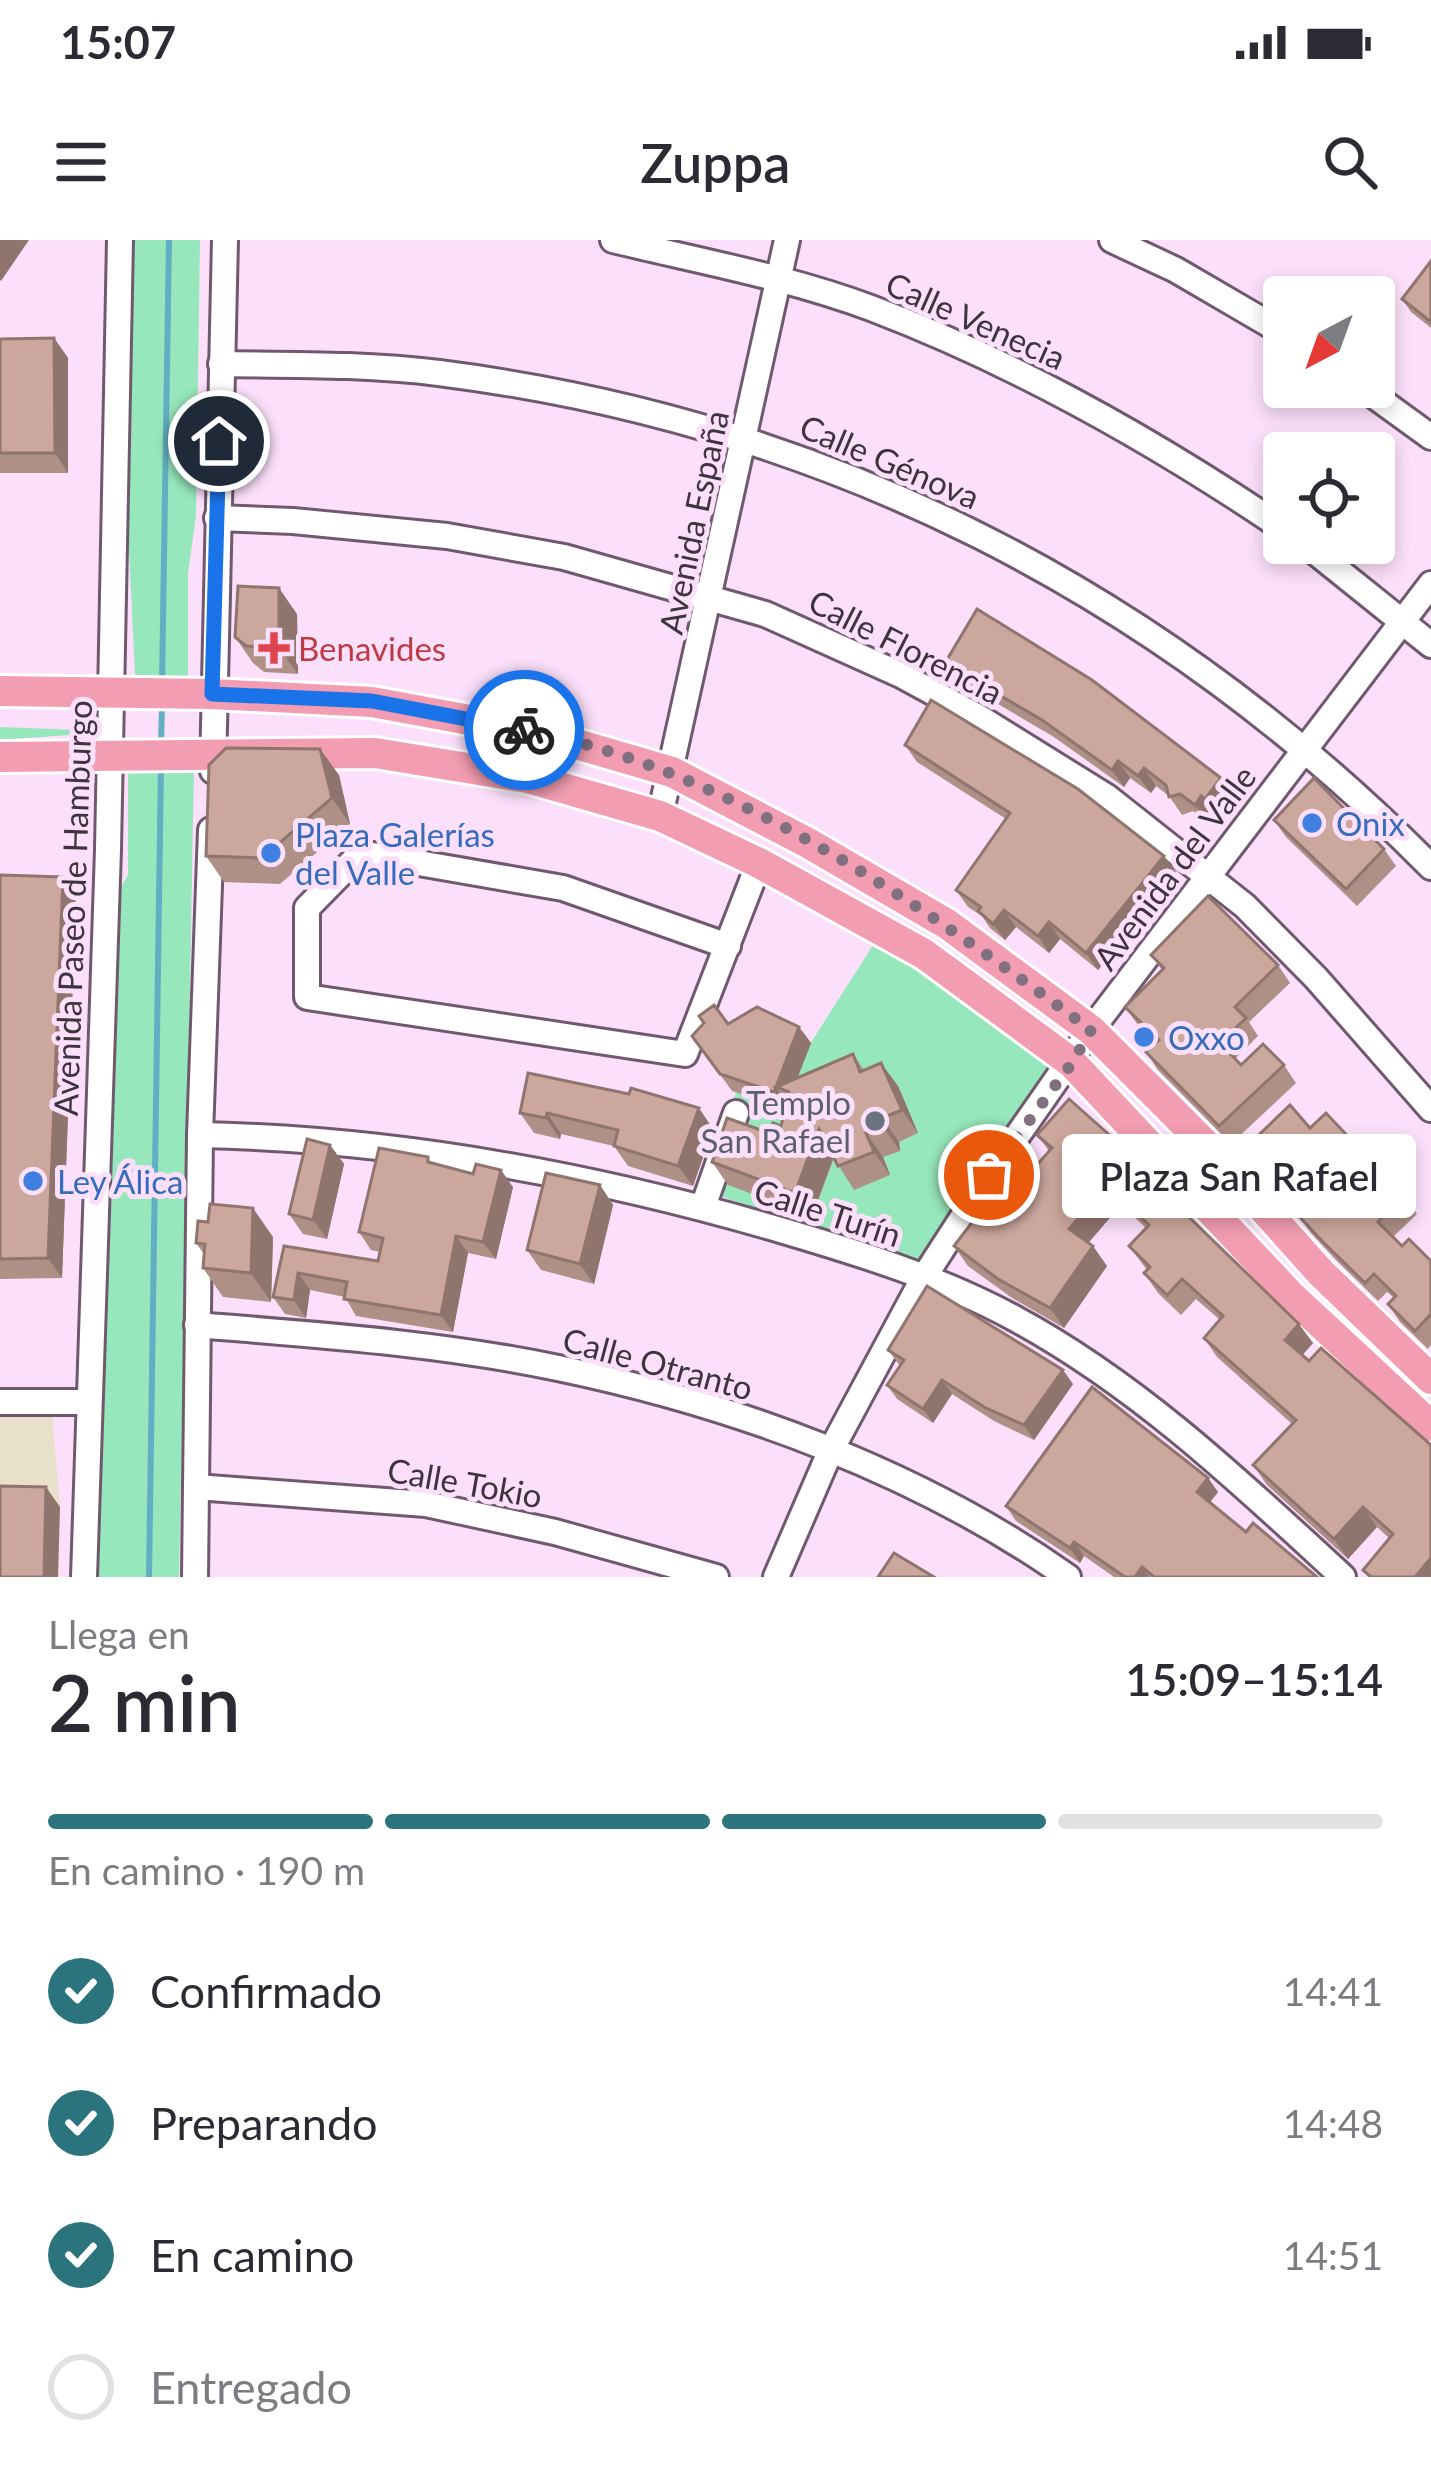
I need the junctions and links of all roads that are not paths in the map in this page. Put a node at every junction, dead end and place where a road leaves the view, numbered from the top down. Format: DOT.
graph roads {
  1 [pos="120,240"];
  2 [pos="225,240"];
  3 [pos="613,240"];
  4 [pos="787,240"];
  5 [pos="1112,240"];
  6 [pos="778,280"];
  7 [pos="1263,321"];
  8 [pos="220,364"];
  9 [pos="1391,408"];
  10 [pos="745,437"];
  11 [pos="1431,437"];
  12 [pos="1263,515"];
  13 [pos="217,518"];
  14 [pos="1330,564"];
  15 [pos="1431,584"];
  16 [pos="710,598"];
  17 [pos="1402,622"];
  18 [pos="1431,645"];
  19 [pos="0,692"];
  20 [pos="200,694"];
  21 [pos="124,695"];
  22 [pos="1305,749"];
  23 [pos="123,754"];
  24 [pos="199,755"];
  25 [pos="0,757"];
  26 [pos="672,772"];
  27 [pos="660,817"];
  28 [pos="758,862"];
  29 [pos="1431,867"];
  30 [pos="1208,877"];
  31 [pos="728,946"];
  32 [pos="1091,1030"];
  33 [pos="1072,1063"];
  34 [pos="1431,1109"];
  35 [pos="736,1113"];
  36 [pos="200,1136"];
  37 [pos="704,1207"];
  38 [pos="924,1277"];
  39 [pos="197,1325"];
  40 [pos="1430,1375"];
  41 [pos="0,1402"];
  42 [pos="88,1402"];
  43 [pos="1402,1402"];
  44 [pos="1431,1426"];
  45 [pos="830,1452"];
  46 [pos="196,1486"];
  47 [pos="84,1577"];
  48 [pos="195,1577"];
  49 [pos="716,1577"];
  50 [pos="776,1577"];
  51 [pos="1068,1577"];
  52 [pos="1342,1577"];
  1 -- 21 [label="street, Avenida Paseo de Hamburgo"];
  2 -- 8 [label="street"];
  3 -- 6 [label="street, Calle Venecia"];
  4 -- 6 [label="street, Avenida España"];
  5 -- 7 [label="street"];
  6 -- 10 [label="street, Avenida España"];
  6 -- 12 [label="street, Calle Venecia"];
  8 -- 10 [label="street, Calle Génova"];
  8 -- 13 [label="street"];
  9 -- 11 [label="street"];
  10 -- 16 [label="street, Avenida España"];
  10 -- 22 [label="street, Calle Génova"];
  13 -- 16 [label="street, Calle Florencia"];
  13 -- 20 [label="street"];
  14 -- 17 [label="street"];
  15 -- 17 [label="street, Avenida del Valle"];
  16 -- 26 [label="street, Avenida España"];
  16 -- 30 [label="street, Calle Florencia"];
  17 -- 18 [label="street"];
  17 -- 22 [label="street, Avenida del Valle"];
  19 -- 21 [label="main road"];
  20 -- 21 [label="main road"];
  20 -- 24 [label="street"];
  20 -- 26 [label="main road"];
  21 -- 23 [label="street, Avenida Paseo de Hamburgo"];
  22 -- 29 [label="street, Calle Génova"];
  22 -- 30 [label="street, Avenida del Valle"];
  23 -- 24 [label="main road"];
  23 -- 25 [label="main road"];
  23 -- 42 [label="street, Avenida Paseo de Hamburgo"];
  24 -- 27 [label="main road"];
  24 -- 36 [label="street"];
  26 -- 27 [label="street, Avenida España"];
  26 -- 32 [label="main road"];
  27 -- 28 [label="main road"];
  28 -- 31 [label="street"];
  28 -- 33 [label="main road"];
  30 -- 32 [label="street, Avenida del Valle"];
  30 -- 34 [label="street, Calle Florencia"];
  31 -- 31 [label="street"];
  32 -- 33 [label="street, Avenida del Valle"];
  32 -- 40 [label="main road"];
  33 -- 38 [label="street, Avenida del Valle"];
  33 -- 43 [label="main road"];
  35 -- 37 [label="street"];
  36 -- 37 [label="street, Calle Turín"];
  36 -- 39 [label="street"];
  37 -- 38 [label="street, Calle Turín"];
  38 -- 45 [label="street, Avenida del Valle"];
  38 -- 52 [label="street, Calle Turín"];
  39 -- 45 [label="street, Calle Otranto"];
  39 -- 46 [label="street"];
  40 -- 43 [label="street"];
  41 -- 42 [label="street"];
  42 -- 47 [label="street, Avenida Paseo de Hamburgo"];
  43 -- 44 [label="main road"];
  45 -- 50 [label="street, Avenida del Valle"];
  45 -- 51 [label="street, Calle Otranto"];
  46 -- 48 [label="street"];
  46 -- 49 [label="street, Calle Tokio"];
}
